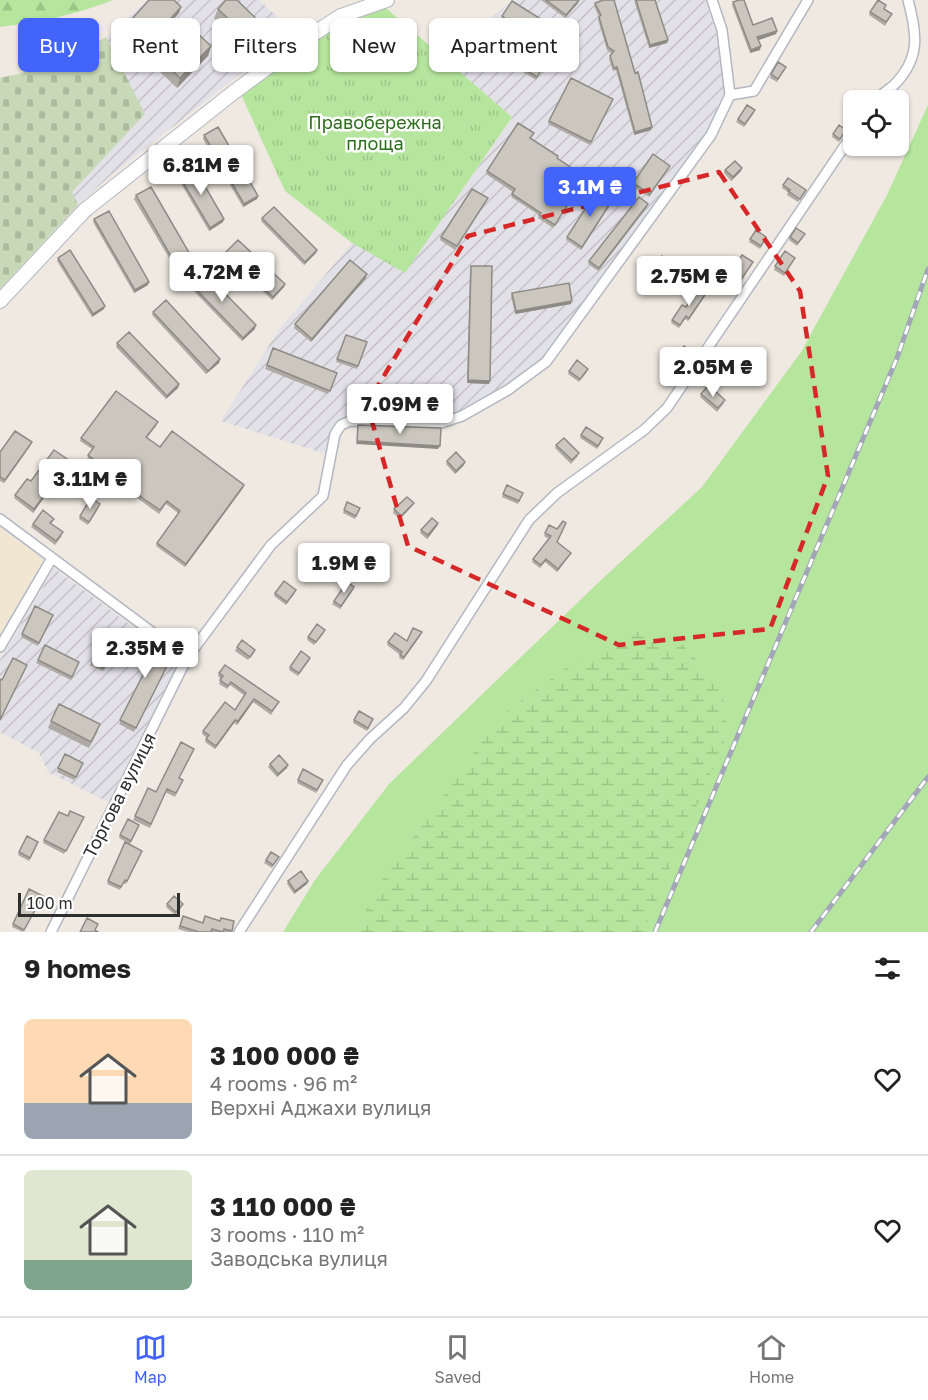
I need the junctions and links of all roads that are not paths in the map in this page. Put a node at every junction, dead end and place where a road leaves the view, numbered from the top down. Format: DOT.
graph roads {
  1 [pos="387,0"];
  2 [pos="711,0"];
  3 [pos="808,0"];
  4 [pos="908,0"];
  5 [pos="886,90"];
  6 [pos="730,95"];
  7 [pos="843,148"];
  8 [pos="0,301"];
  9 [pos="0,519"];
  10 [pos="52,558"];
  11 [pos="0,647"];
  12 [pos="188,658"];
  13 [pos="51,932"];
  14 [pos="239,932"];
  1 -- 8 [label="street"];
  2 -- 6 [label="street"];
  3 -- 6 [label="street"];
  4 -- 5 [label="street"];
  6 -- 12 [label="street, Торгова вулиця"];
  7 -- 14 [label="street"];
  9 -- 10 [label="street"];
  10 -- 11 [label="street"];
  10 -- 12 [label="street"];
  12 -- 13 [label="street, Торгова вулиця"];
}
